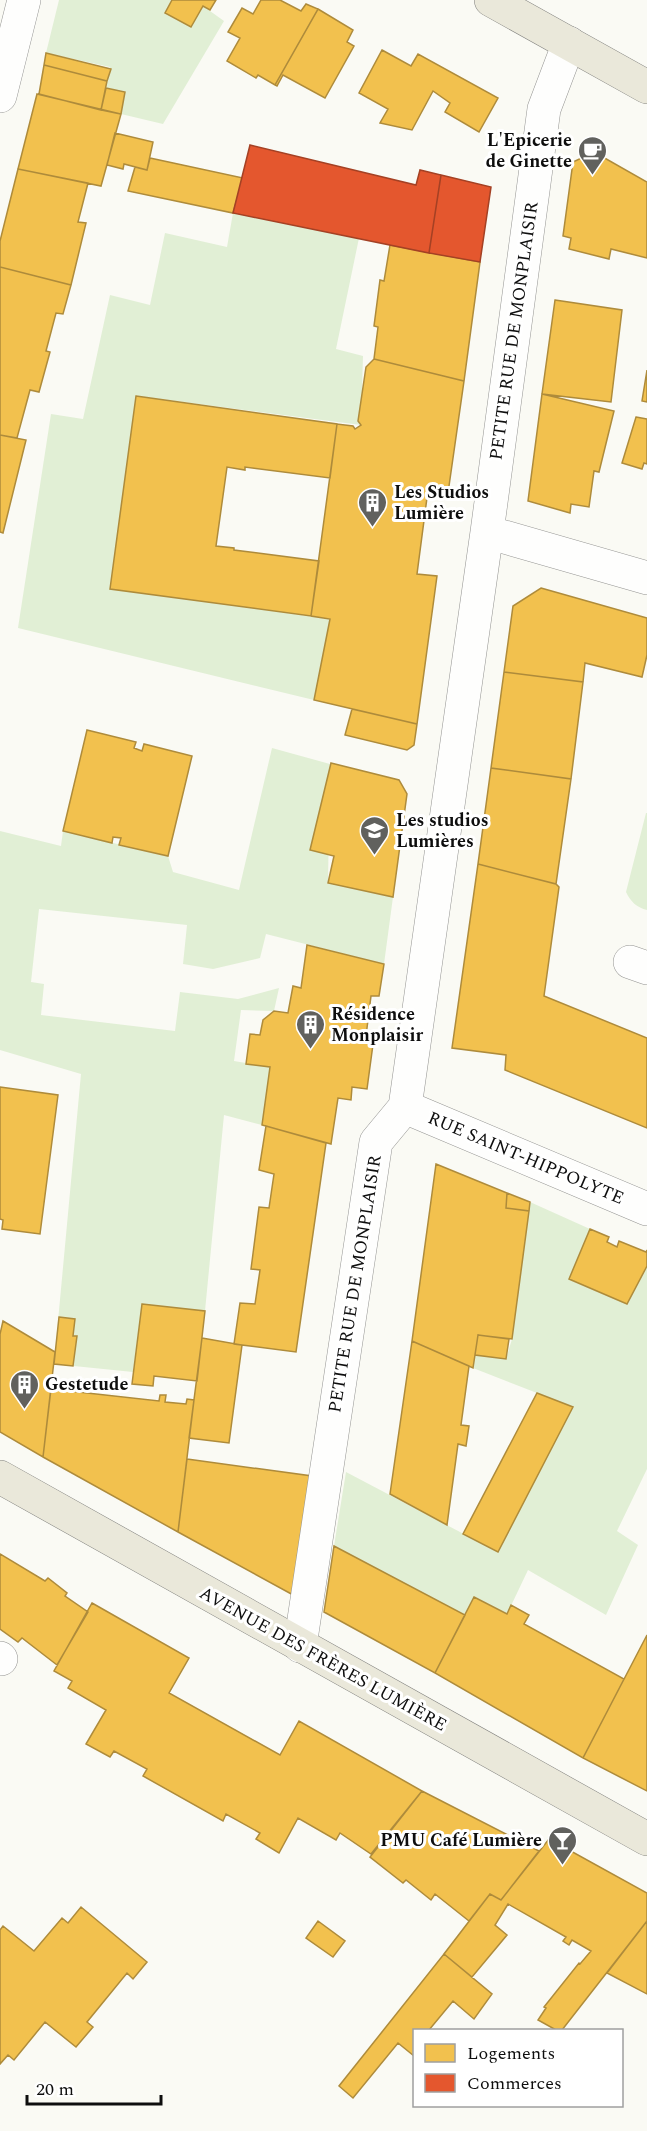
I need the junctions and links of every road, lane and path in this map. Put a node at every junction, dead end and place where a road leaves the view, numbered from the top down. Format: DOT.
graph roads {
  1 [pos="24,0"];
  2 [pos="491,0"];
  3 [pos="569,43"];
  4 [pos="647,87"];
  5 [pos="0,96"];
  6 [pos="487,532"];
  7 [pos="647,578"];
  8 [pos="405,1107"];
  9 [pos="647,1209"];
  10 [pos="0,1477"];
  11 [pos="300,1646"];
  12 [pos="647,1839"];
  1 -- 5 [label="street"];
  2 -- 3 [label="main road"];
  3 -- 4 [label="main road"];
  3 -- 6 [label="street, PETITE RUE DE MONPLAISIR"];
  6 -- 7 [label="street"];
  6 -- 8 [label="street, PETITE RUE DE MONPLAISIR"];
  8 -- 9 [label="street, RUE SAINT-HIPPOLYTE"];
  8 -- 11 [label="street, PETITE RUE DE MONPLAISIR"];
  10 -- 11 [label="main road, AVENUE DES FRÈRES LUMIÈRE"];
  11 -- 12 [label="main road, AVENUE DES FRÈRES LUMIÈRE"];
}
